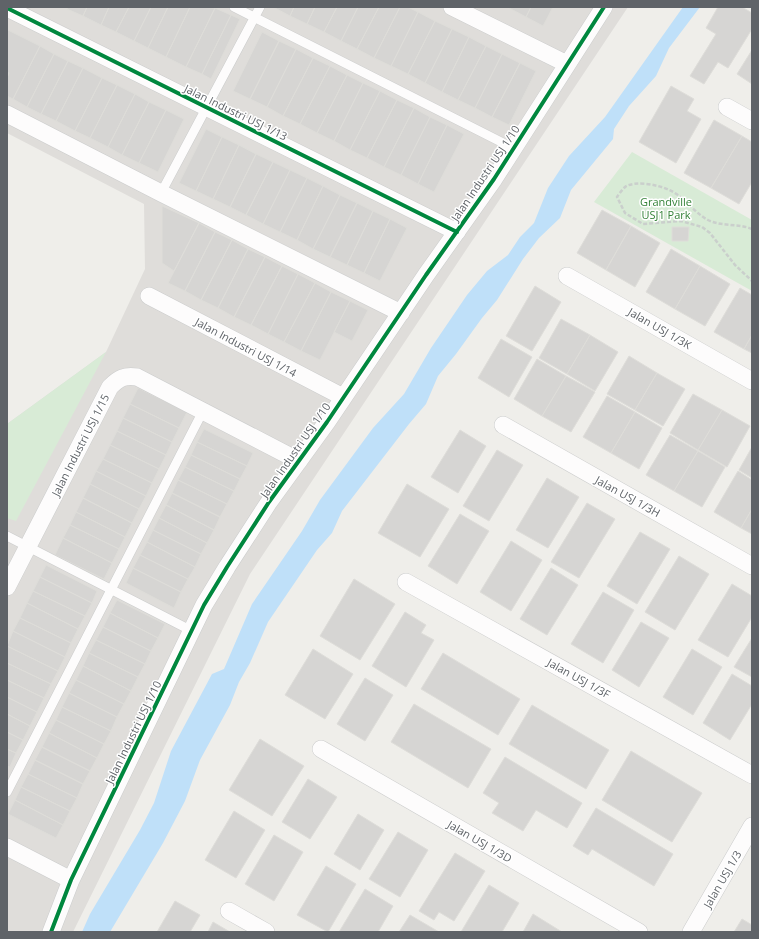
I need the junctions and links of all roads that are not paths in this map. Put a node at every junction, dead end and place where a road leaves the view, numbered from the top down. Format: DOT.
graph roads {
  1 [pos="234,7"];
  2 [pos="260,7"];
  3 [pos="452,7"];
  4 [pos="604,7"];
  5 [pos="7,8"];
  6 [pos="254,17"];
  7 [pos="567,64"];
  8 [pos="207,107"];
  9 [pos="727,107"];
  10 [pos="7,114"];
  11 [pos="752,121"];
  12 [pos="513,148"];
  13 [pos="161,193"];
  14 [pos="457,232"];
  15 [pos="567,276"];
  16 [pos="149,296"];
  17 [pos="401,313"];
  18 [pos="752,381"];
  19 [pos="343,398"];
  20 [pos="203,411"];
  21 [pos="503,426"];
  22 [pos="299,461"];
  23 [pos="7,536"];
  24 [pos="28,547"];
  25 [pos="752,566"];
  26 [pos="406,582"];
  27 [pos="7,587"];
  28 [pos="111,590"];
  29 [pos="192,631"];
  30 [pos="321,749"];
  31 [pos="752,775"];
  32 [pos="7,792"];
  33 [pos="752,826"];
  34 [pos="7,847"];
  35 [pos="71,880"];
  36 [pos="229,911"];
  37 [pos="51,932"];
  38 [pos="266,932"];
  39 [pos="640,932"];
  40 [pos="691,932"];
  1 -- 6 [label="lane"];
  2 -- 6 [label="lane"];
  3 -- 7 [label="street"];
  4 -- 7 [label="street, Jalan Industri USJ 1/10"];
  5 -- 8 [label="street, Jalan Industri USJ 1/13"];
  6 -- 8 [label="lane"];
  6 -- 12 [label="lane"];
  7 -- 12 [label="street, Jalan Industri USJ 1/10"];
  8 -- 13 [label="lane"];
  8 -- 14 [label="street, Jalan Industri USJ 1/13"];
  9 -- 11 [label="street"];
  10 -- 13 [label="street"];
  12 -- 14 [label="street, Jalan Industri USJ 1/10"];
  13 -- 17 [label="street"];
  14 -- 17 [label="street, Jalan Industri USJ 1/10"];
  15 -- 18 [label="street, Jalan USJ 1/3K"];
  16 -- 19 [label="street, Jalan Industri USJ 1/14"];
  17 -- 19 [label="street, Jalan Industri USJ 1/10"];
  19 -- 22 [label="street, Jalan Industri USJ 1/10"];
  20 -- 22 [label="street, Jalan Industri USJ 1/15"];
  20 -- 24 [label="street, Jalan Industri USJ 1/15"];
  20 -- 28 [label="lane"];
  21 -- 25 [label="street, Jalan USJ 1/3H"];
  22 -- 29 [label="street, Jalan Industri USJ 1/10"];
  23 -- 24 [label="lane"];
  24 -- 27 [label="street, Jalan Industri USJ 1/15"];
  24 -- 28 [label="lane"];
  26 -- 31 [label="street, Jalan USJ 1/3F"];
  28 -- 29 [label="lane"];
  28 -- 32 [label="lane"];
  29 -- 35 [label="street, Jalan Industri USJ 1/10"];
  30 -- 39 [label="street, Jalan USJ 1/3D"];
  33 -- 40 [label="street, Jalan USJ 1/3"];
  34 -- 35 [label="street"];
  35 -- 37 [label="street, Jalan Industri USJ 1/10"];
  36 -- 38 [label="street"];
}
